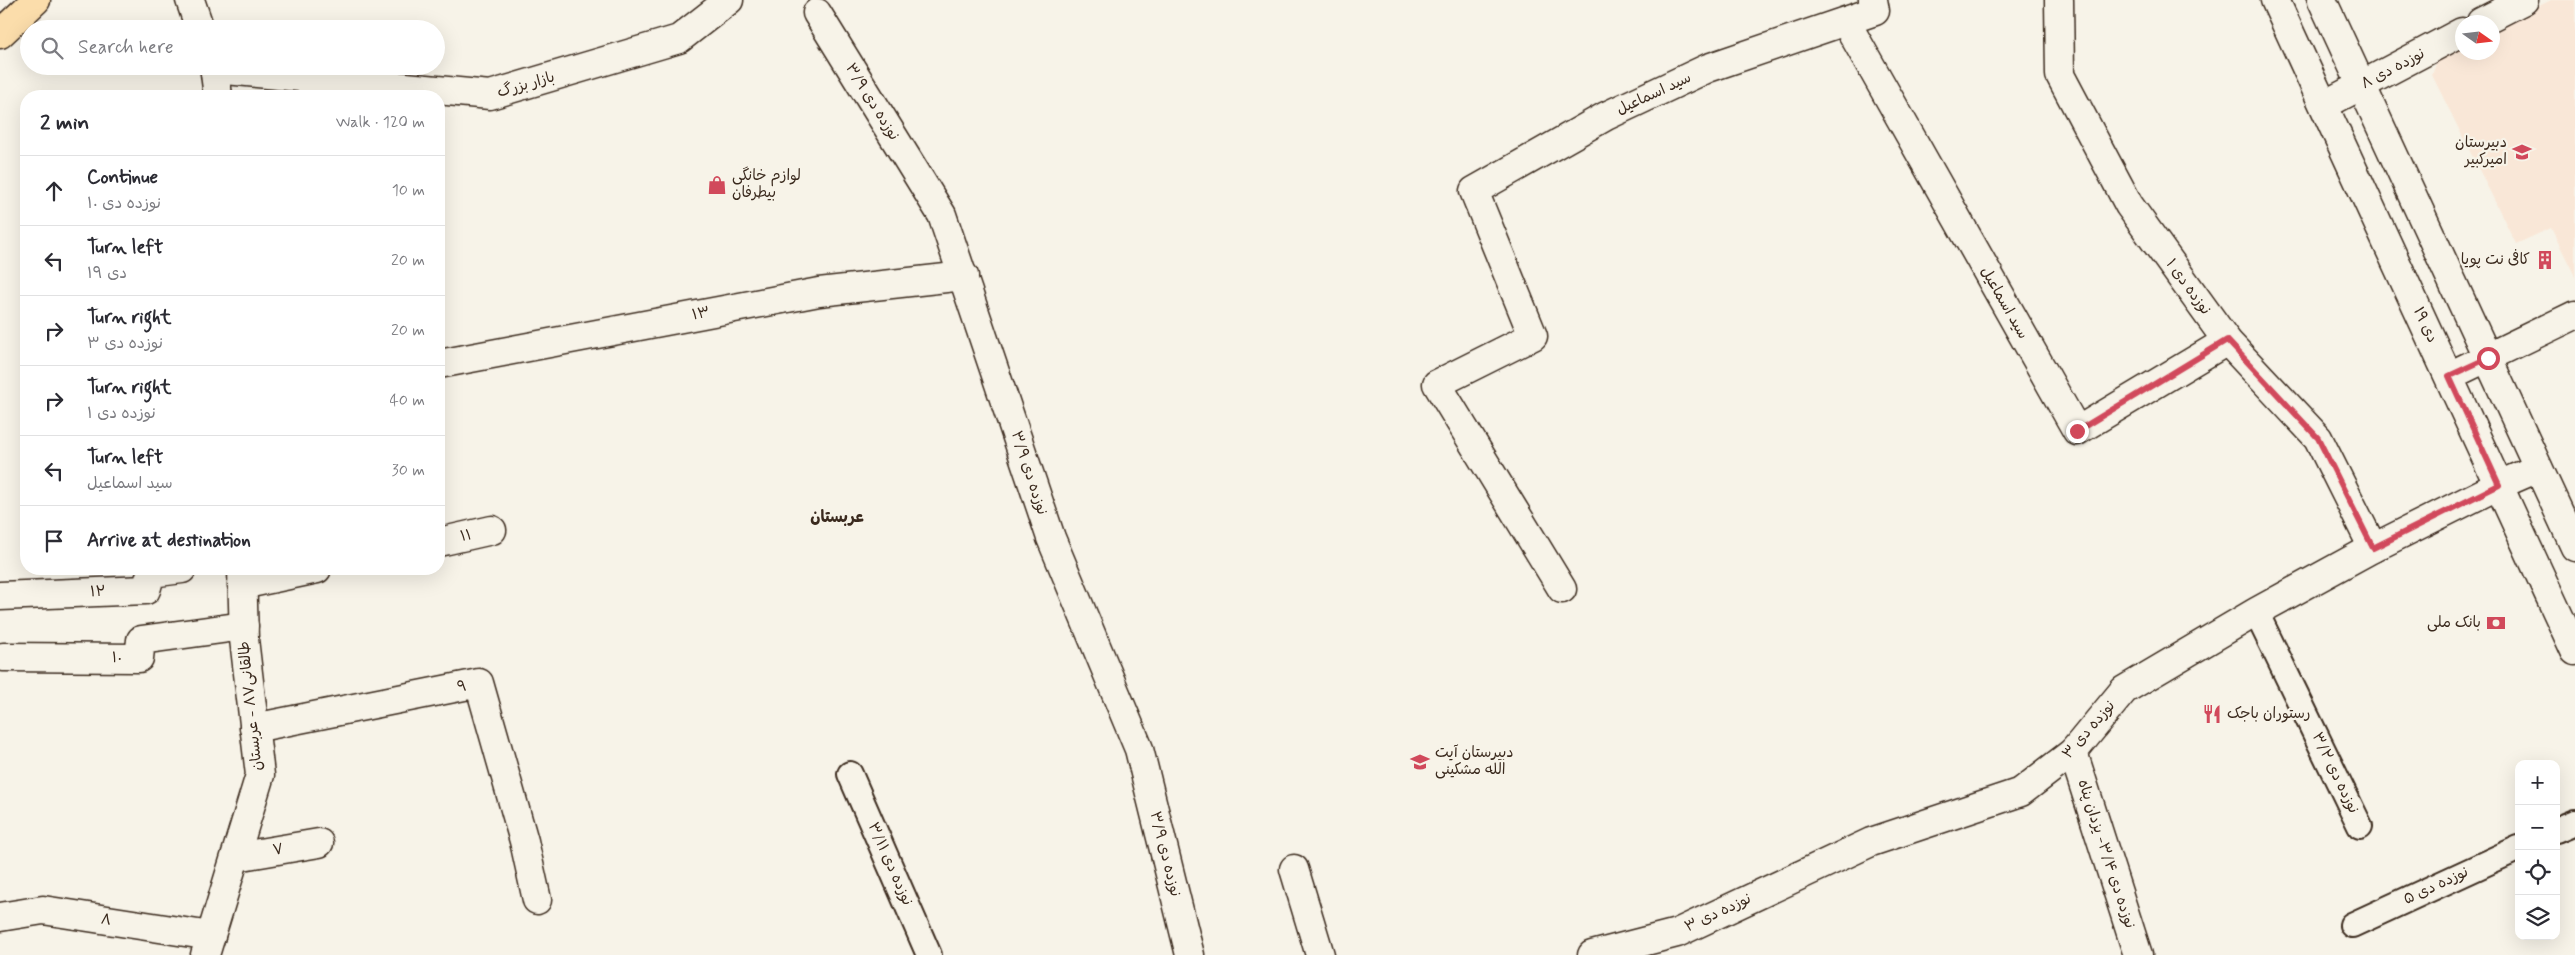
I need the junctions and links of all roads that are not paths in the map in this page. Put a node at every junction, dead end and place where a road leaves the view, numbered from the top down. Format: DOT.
graph roads {
  1 [pos="36,0"];
  2 [pos="190,0"];
  3 [pos="729,0"];
  4 [pos="2059,0"];
  5 [pos="2275,0"];
  6 [pos="2322,0"];
  7 [pos="2524,0"];
  8 [pos="1874,5"];
  9 [pos="817,13"];
  10 [pos="2495,15"];
  11 [pos="197,20"];
  12 [pos="1846,22"];
  13 [pos="0,34"];
  14 [pos="2455,36"];
  15 [pos="215,75"];
  16 [pos="286,75"];
  17 [pos="2362,85"];
  18 [pos="217,90"];
  19 [pos="439,90"];
  20 [pos="445,91"];
  21 [pos="2324,105"];
  22 [pos="964,276"];
  23 [pos="2575,315"];
  24 [pos="2227,340"];
  25 [pos="2488,358"];
  26 [pos="445,363"];
  27 [pos="2449,376"];
  28 [pos="2538,468"];
  29 [pos="2499,485"];
  30 [pos="492,530"];
  31 [pos="445,541"];
  32 [pos="2575,547"];
  33 [pos="2373,548"];
  34 [pos="150,575"];
  35 [pos="261,575"];
  36 [pos="242,577"];
  37 [pos="1562,589"];
  38 [pos="0,596"];
  39 [pos="2256,612"];
  40 [pos="244,626"];
  41 [pos="2575,651"];
  42 [pos="3,657"];
  43 [pos="254,728"];
  44 [pos="2074,752"];
  45 [pos="850,774"];
  46 [pos="2575,822"];
  47 [pos="2360,826"];
  48 [pos="2560,828"];
  49 [pos="319,842"];
  50 [pos="2515,850"];
  51 [pos="236,857"];
  52 [pos="1294,869"];
  53 [pos="537,900"];
  54 [pos="0,917"];
  55 [pos="2352,925"];
  56 [pos="208,946"];
  57 [pos="929,955"];
  58 [pos="1190,955"];
  59 [pos="1320,955"];
  60 [pos="1592,955"];
  61 [pos="2138,955"];
  1 -- 13 [label="main road"];
  2 -- 11 [label="street"];
  3 -- 20 [label="street, بازار بزرگ"];
  4 -- 24 [label="street, نوزده دی ۱"];
  5 -- 21 [label="street, ۱۹ دی"];
  6 -- 17 [label="street"];
  7 -- 10 [label="street"];
  8 -- 12 [label="street, سید اسماعیل"];
  9 -- 22 [label="street, نوزده دی ۳/۹"];
  12 -- 24 [label="street, سید اسماعیل"];
  12 -- 37 [label="street, سید اسماعیل"];
  14 -- 17 [label="street, نوزده دی ۸"];
  15 -- 18 [label="street"];
  16 -- 19 [label="street, بازار بزرگ"];
  17 -- 21 [label="street, نوزده دی ۸"];
  17 -- 25 [label="street"];
  21 -- 27 [label="street, ۱۹ دی"];
  22 -- 26 [label="street, ۱۳"];
  22 -- 58 [label="street, نوزده دی ۳/۹"];
  23 -- 25 [label="street"];
  24 -- 33 [label="street, نوزده دی ۱"];
  25 -- 27 [label="street"];
  25 -- 28 [label="street"];
  27 -- 29 [label="street, ۱۹ دی"];
  28 -- 29 [label="street, نوزده دی ۳"];
  28 -- 32 [label="street"];
  29 -- 33 [label="street, نوزده دی ۳"];
  29 -- 41 [label="street, ۱۹ دی"];
  30 -- 31 [label="street, ۱۱"];
  33 -- 39 [label="street, نوزده دی ۳"];
  34 -- 38 [label="street, ۱۲"];
  35 -- 36 [label="street"];
  36 -- 40 [label="street, طالقانی۸۷ - عربستان"];
  39 -- 44 [label="street, نوزده دی ۳"];
  39 -- 47 [label="lane, نوزده دی ۳/۲"];
  40 -- 42 [label="street, ۱۰"];
  40 -- 43 [label="street, طالقانی۸۷ - عربستان"];
  43 -- 51 [label="street, طالقانی۸۷ - عربستان"];
  43 -- 53 [label="street, ۹"];
  44 -- 60 [label="street, نوزده دی ۳"];
  44 -- 61 [label="street, نوزده دی ۳/۴- یزدان پناه"];
  45 -- 57 [label="lane, نوزده دی ۳/۱۱"];
  46 -- 48 [label="lane"];
  49 -- 51 [label="street, ۷"];
  50 -- 55 [label="lane, نوزده دی ۵"];
  51 -- 56 [label="street, طالقانی۸۷ - عربستان"];
  52 -- 59 [label="street"];
  54 -- 56 [label="street, ۸"];
}
